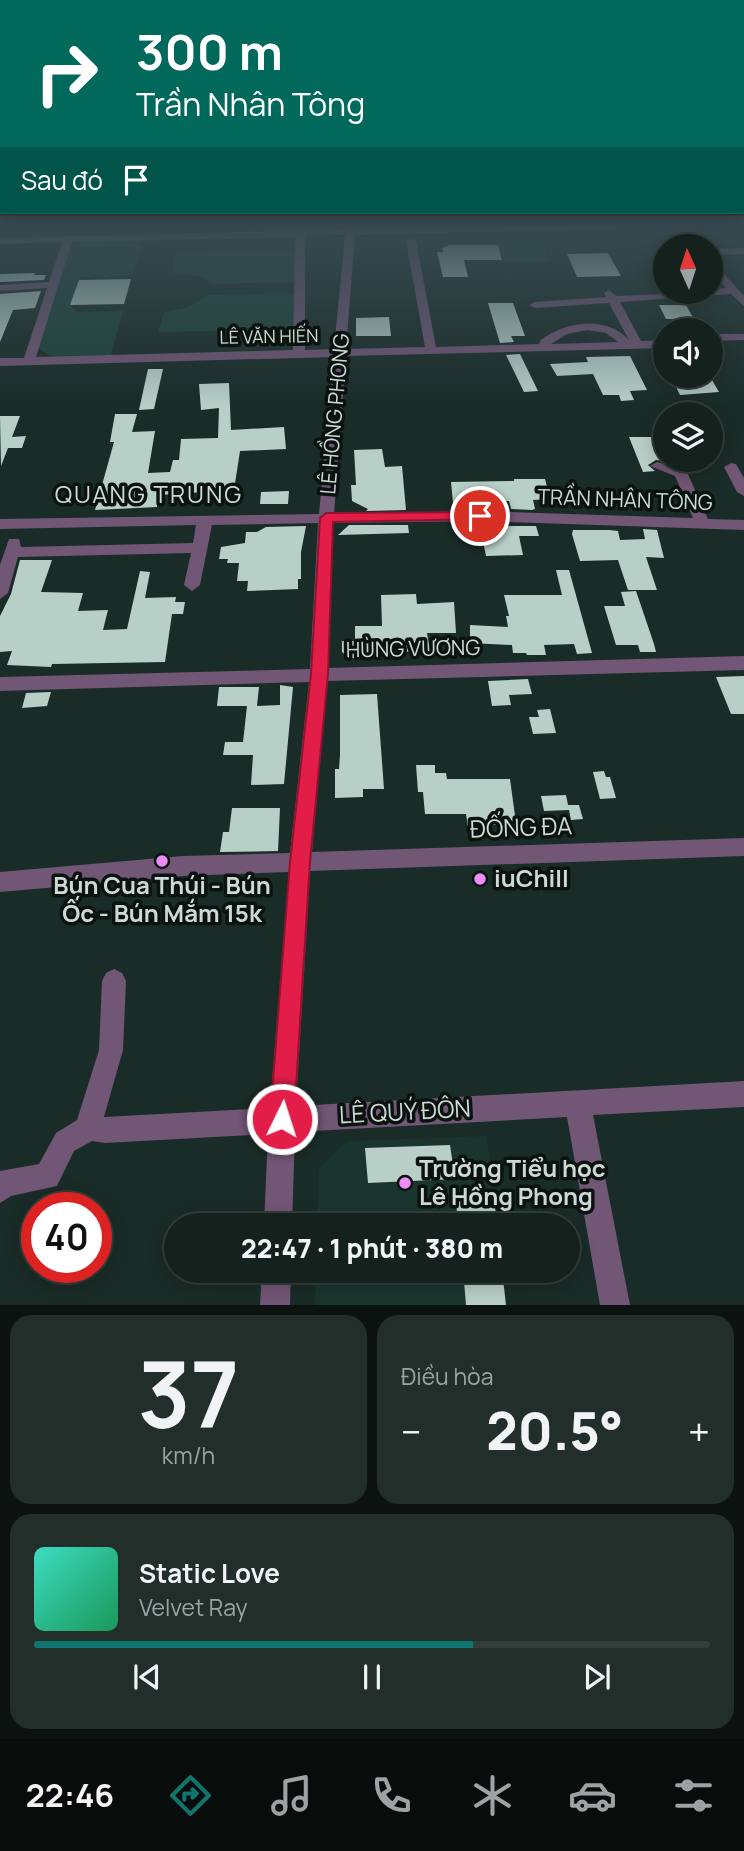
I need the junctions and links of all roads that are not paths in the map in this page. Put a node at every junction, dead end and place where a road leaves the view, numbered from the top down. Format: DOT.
graph roads {
  1 [pos="300,284"];
  2 [pos="346,284"];
  3 [pos="419,284"];
  4 [pos="729,284"];
  5 [pos="51,285"];
  6 [pos="0,288"];
  7 [pos="734,290"];
  8 [pos="611,296"];
  9 [pos="744,303"];
  10 [pos="536,305"];
  11 [pos="723,340"];
  12 [pos="744,340"];
  13 [pos="653,341"];
  14 [pos="631,342"];
  15 [pos="545,345"];
  16 [pos="430,348"];
  17 [pos="340,350"];
  18 [pos="299,353"];
  19 [pos="29,361"];
  20 [pos="0,362"];
  21 [pos="731,467"];
  22 [pos="678,472"];
  23 [pos="744,492"];
  24 [pos="326,518"];
  25 [pos="205,520"];
  26 [pos="702,523"];
  27 [pos="0,524"];
  28 [pos="20,524"];
  29 [pos="744,525"];
  30 [pos="199,548"];
  31 [pos="12,552"];
  32 [pos="192,585"];
  33 [pos="0,593"];
  34 [pos="744,663"];
  35 [pos="319,674"];
  36 [pos="0,684"];
  37 [pos="744,847"];
  38 [pos="300,862"];
  39 [pos="0,882"];
  40 [pos="114,981"];
  41 [pos="744,1094"];
  42 [pos="578,1103"];
  43 [pos="282,1119"];
  44 [pos="90,1127"];
  45 [pos="0,1189"];
  46 [pos="278,1213"];
  47 [pos="276,1283"];
  48 [pos="275,1305"];
  49 [pos="615,1305"];
  1 -- 18 [label="street"];
  2 -- 17 [label="street, LÊ HỒNG PHONG"];
  3 -- 16 [label="street"];
  4 -- 7 [label="street"];
  5 -- 6 [label="street"];
  5 -- 19 [label="street"];
  7 -- 8 [label="street"];
  7 -- 9 [label="street"];
  8 -- 10 [label="street"];
  8 -- 14 [label="street"];
  11 -- 12 [label="street"];
  13 -- 14 [label="street, LÊ VĂN HIẾN"];
  14 -- 15 [label="street, LÊ VĂN HIẾN"];
  14 -- 15 [label="street"];
  15 -- 16 [label="street, LÊ VĂN HIẾN"];
  16 -- 17 [label="street, LÊ VĂN HIẾN"];
  17 -- 18 [label="street, LÊ VĂN HIẾN"];
  17 -- 24 [label="street, LÊ HỒNG PHONG"];
  18 -- 19 [label="street, LÊ VĂN HIẾN"];
  19 -- 20 [label="street, LÊ VĂN HIẾN"];
  21 -- 23 [label="street"];
  22 -- 26 [label="street"];
  24 -- 25 [label="street, TRẦN NHÂN TÔNG"];
  24 -- 26 [label="street, TRẦN NHÂN TÔNG"];
  24 -- 35 [label="street, LÊ HỒNG PHONG"];
  25 -- 28 [label="street, TRẦN NHÂN TÔNG"];
  25 -- 30 [label="street"];
  26 -- 29 [label="street, TRẦN NHÂN TÔNG"];
  27 -- 28 [label="street, TRẦN NHÂN TÔNG"];
  28 -- 31 [label="street"];
  30 -- 31 [label="street"];
  30 -- 32 [label="street"];
  31 -- 33 [label="street"];
  34 -- 35 [label="street, HÙNG VƯƠNG"];
  35 -- 36 [label="street, HÙNG VƯƠNG"];
  35 -- 38 [label="street, LÊ HỒNG PHONG"];
  37 -- 38 [label="street, ĐỐNG ĐA"];
  38 -- 39 [label="street, ĐỐNG ĐA"];
  38 -- 43 [label="street, LÊ HỒNG PHONG"];
  40 -- 44 [label="street"];
  41 -- 42 [label="street, LÊ QUÝ ĐÔN"];
  42 -- 43 [label="street, LÊ QUÝ ĐÔN"];
  42 -- 49 [label="street"];
  43 -- 44 [label="street, LÊ QUÝ ĐÔN"];
  43 -- 46 [label="street, LÊ HỒNG PHONG"];
  44 -- 45 [label="street"];
  47 -- 48 [label="street"];
}
